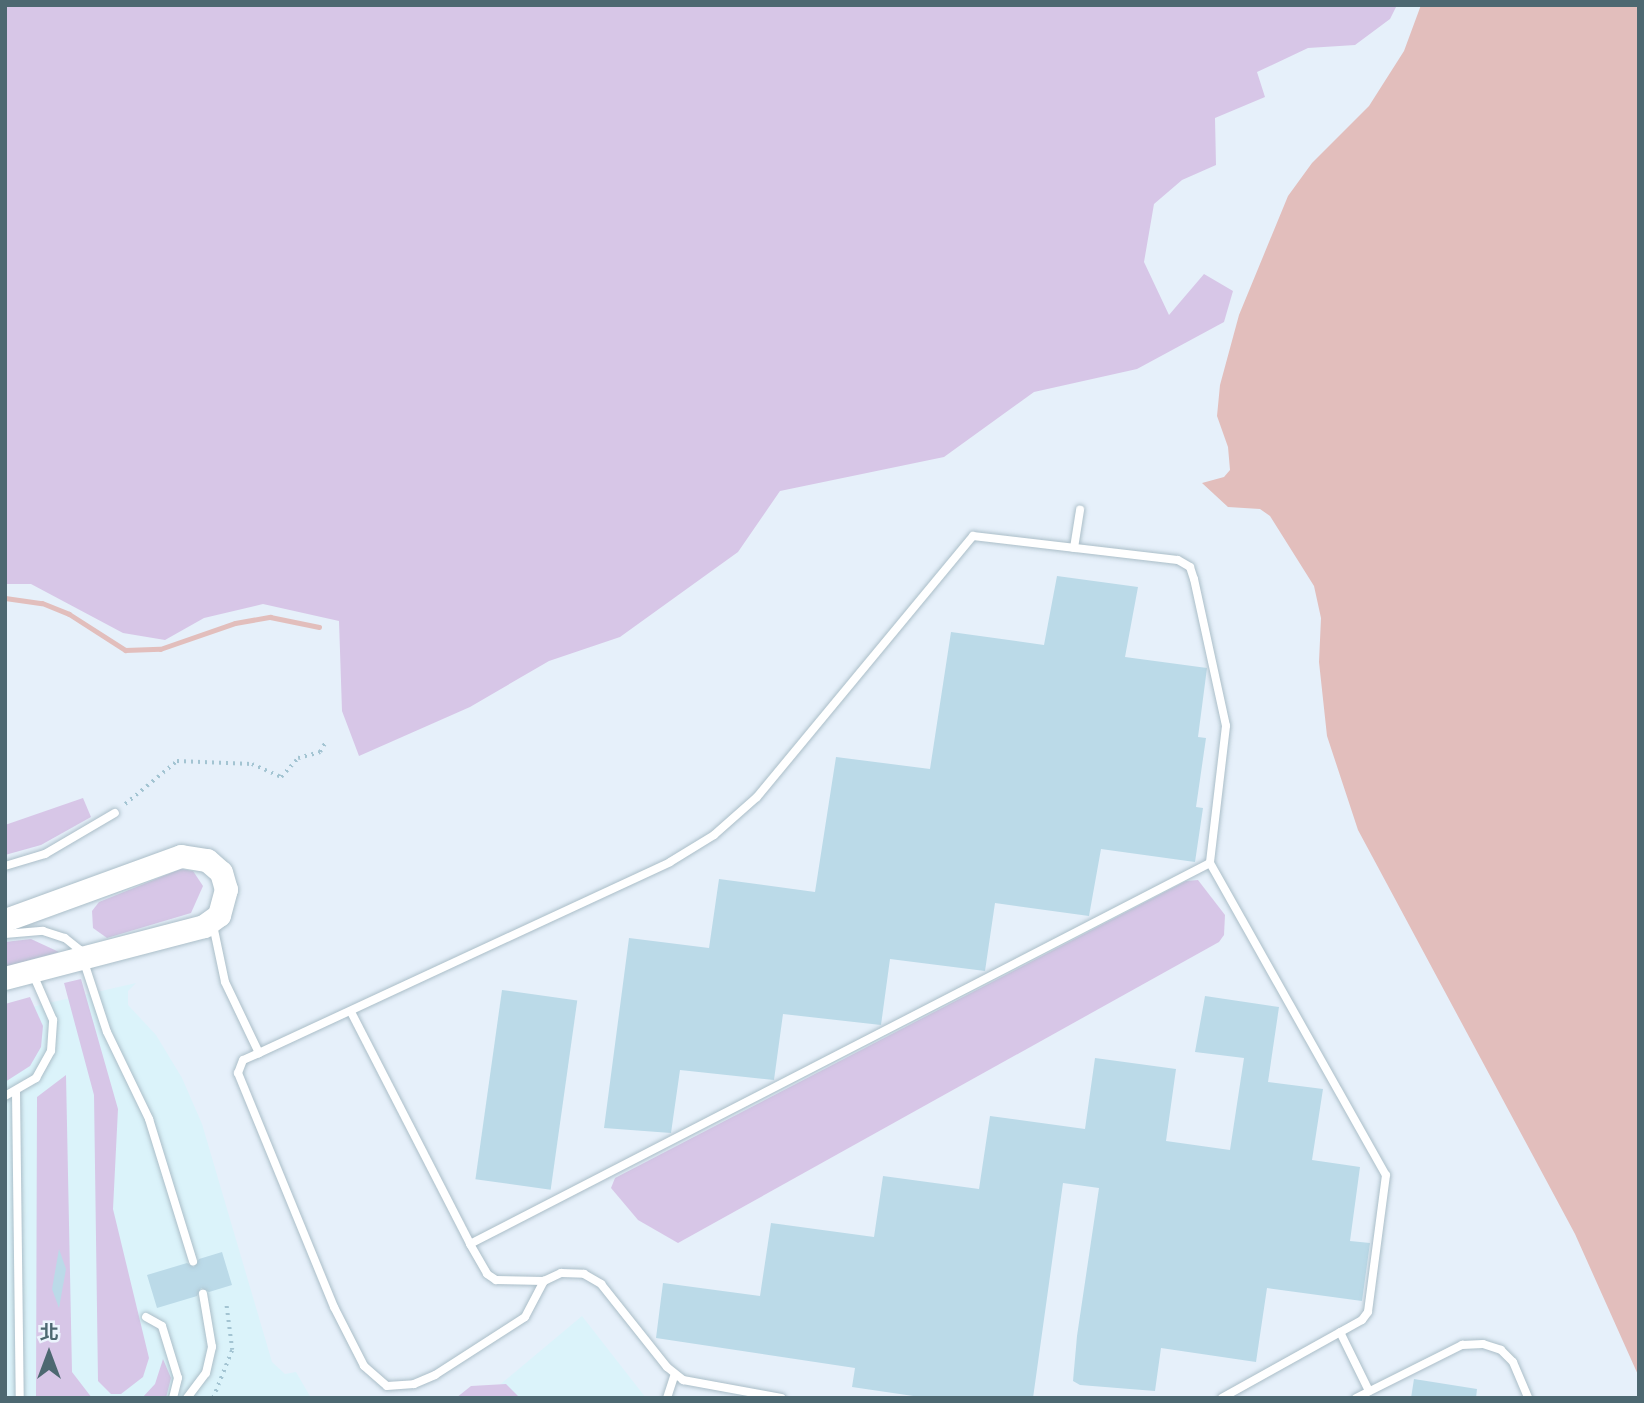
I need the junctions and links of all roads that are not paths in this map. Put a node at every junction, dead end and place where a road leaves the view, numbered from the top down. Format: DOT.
graph roads {
  1 [pos="1080,509"];
  2 [pos="1074,548"];
  3 [pos="115,813"];
  4 [pos="1210,863"];
  5 [pos="5,866"];
  6 [pos="5,920"];
  7 [pos="212,922"];
  8 [pos="5,934"];
  9 [pos="84,959"];
  10 [pos="32,971"];
  11 [pos="5,978"];
  12 [pos="351,1012"];
  13 [pos="259,1053"];
  14 [pos="16,1093"];
  15 [pos="5,1096"];
  16 [pos="470,1244"];
  17 [pos="193,1261"];
  18 [pos="544,1281"];
  19 [pos="203,1294"];
  20 [pos="146,1317"];
  21 [pos="1340,1332"];
  22 [pos="675,1374"];
  23 [pos="1369,1391"];
  24 [pos="20,1398"];
  25 [pos="173,1398"];
  26 [pos="187,1398"];
  27 [pos="667,1398"];
  28 [pos="781,1398"];
  29 [pos="1223,1398"];
  30 [pos="1356,1398"];
  31 [pos="1528,1398"];
  1 -- 2 [label="lane"];
  2 -- 4 [label="lane"];
  2 -- 12 [label="lane"];
  3 -- 5 [label="lane"];
  4 -- 16 [label="lane"];
  4 -- 21 [label="lane"];
  6 -- 7 [label="main road"];
  7 -- 9 [label="main road"];
  7 -- 13 [label="lane"];
  8 -- 9 [label="lane"];
  9 -- 10 [label="main road"];
  9 -- 17 [label="lane"];
  10 -- 11 [label="main road"];
  10 -- 14 [label="lane"];
  12 -- 13 [label="lane"];
  12 -- 16 [label="lane"];
  13 -- 18 [label="lane"];
  14 -- 15 [label="lane"];
  14 -- 24 [label="lane"];
  16 -- 18 [label="lane"];
  18 -- 22 [label="lane"];
  19 -- 26 [label="lane"];
  20 -- 25 [label="lane"];
  21 -- 23 [label="lane"];
  21 -- 29 [label="lane"];
  22 -- 27 [label="lane"];
  22 -- 28 [label="lane"];
  23 -- 30 [label="lane"];
  23 -- 31 [label="lane"];
}
